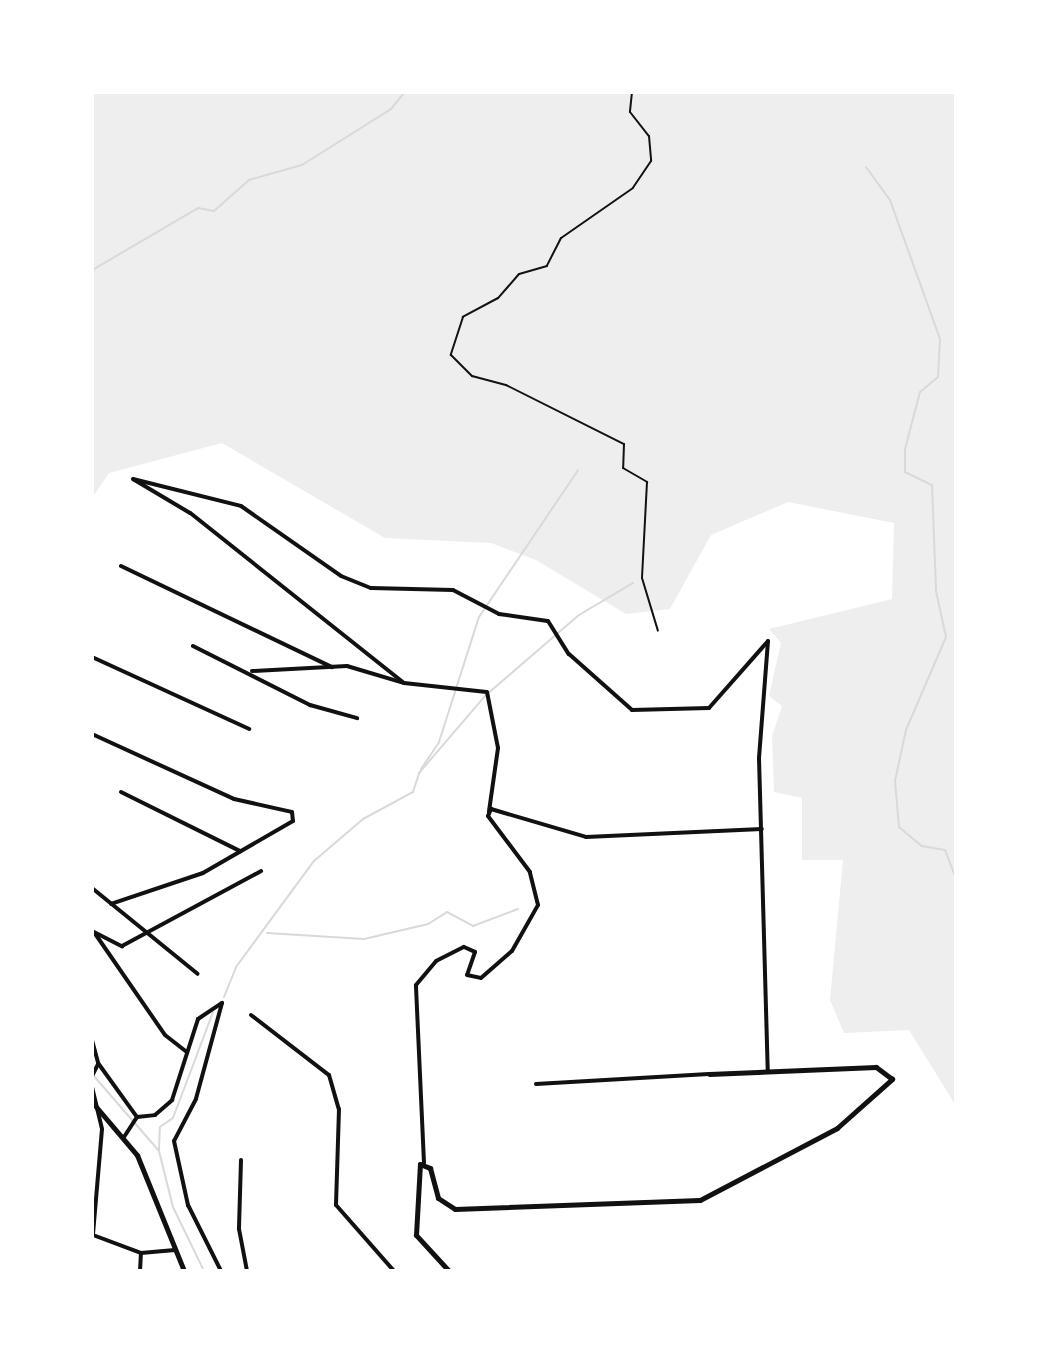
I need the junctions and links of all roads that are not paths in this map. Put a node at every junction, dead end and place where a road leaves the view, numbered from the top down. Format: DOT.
graph roads {
  1 [pos="121,566"];
  2 [pos="193,646"];
  3 [pos="92,657"];
  4 [pos="334,668"];
  5 [pos="252,671"];
  6 [pos="404,683"];
  7 [pos="357,718"];
  8 [pos="249,729"];
  9 [pos="92,734"];
  10 [pos="121,792"];
  11 [pos="489,811"];
  12 [pos="762,829"];
  13 [pos="240,851"];
  14 [pos="261,871"];
  15 [pos="92,888"];
  16 [pos="111,904"];
  17 [pos="92,931"];
  18 [pos="148,933"];
  19 [pos="198,974"];
  20 [pos="251,1015"];
  21 [pos="92,1040"];
  22 [pos="187,1052"];
  23 [pos="98,1063"];
  24 [pos="768,1071"];
  25 [pos="709,1074"];
  26 [pos="92,1076"];
  27 [pos="536,1084"];
  28 [pos="92,1087"];
  29 [pos="92,1102"];
  30 [pos="102,1110"];
  31 [pos="137,1117"];
  32 [pos="124,1137"];
  33 [pos="241,1160"];
  34 [pos="424,1163"];
  35 [pos="177,1250"];
  36 [pos="141,1253"];
  37 [pos="140,1271"];
  38 [pos="184,1271"];
  39 [pos="221,1271"];
  40 [pos="247,1271"];
  41 [pos="394,1271"];
  42 [pos="449,1271"];
  1 -- 4 [label="street"];
  2 -- 5 [label="street"];
  3 -- 8 [label="street"];
  4 -- 5 [label="street"];
  4 -- 6 [label="street"];
  5 -- 7 [label="street"];
  6 -- 11 [label="street"];
  6 -- 12 [label="street"];
  9 -- 13 [label="street"];
  10 -- 13 [label="street"];
  11 -- 12 [label="street"];
  11 -- 34 [label="street"];
  12 -- 24 [label="street"];
  13 -- 16 [label="street"];
  14 -- 18 [label="street"];
  15 -- 16 [label="street"];
  16 -- 18 [label="street"];
  17 -- 18 [label="street"];
  17 -- 22 [label="street"];
  18 -- 19 [label="street"];
  20 -- 41 [label="street"];
  21 -- 23 [label="street"];
  22 -- 31 [label="street"];
  22 -- 39 [label="street"];
  23 -- 26 [label="street"];
  23 -- 31 [label="street"];
  24 -- 25 [label="street"];
  24 -- 34 [label="street"];
  25 -- 27 [label="street"];
  28 -- 30 [label="street"];
  29 -- 30 [label="street"];
  30 -- 32 [label="street"];
  30 -- 36 [label="street"];
  31 -- 32 [label="street"];
  32 -- 35 [label="street"];
  33 -- 40 [label="street"];
  34 -- 42 [label="street"];
  35 -- 36 [label="street"];
  35 -- 38 [label="street"];
  36 -- 37 [label="street"];
}
